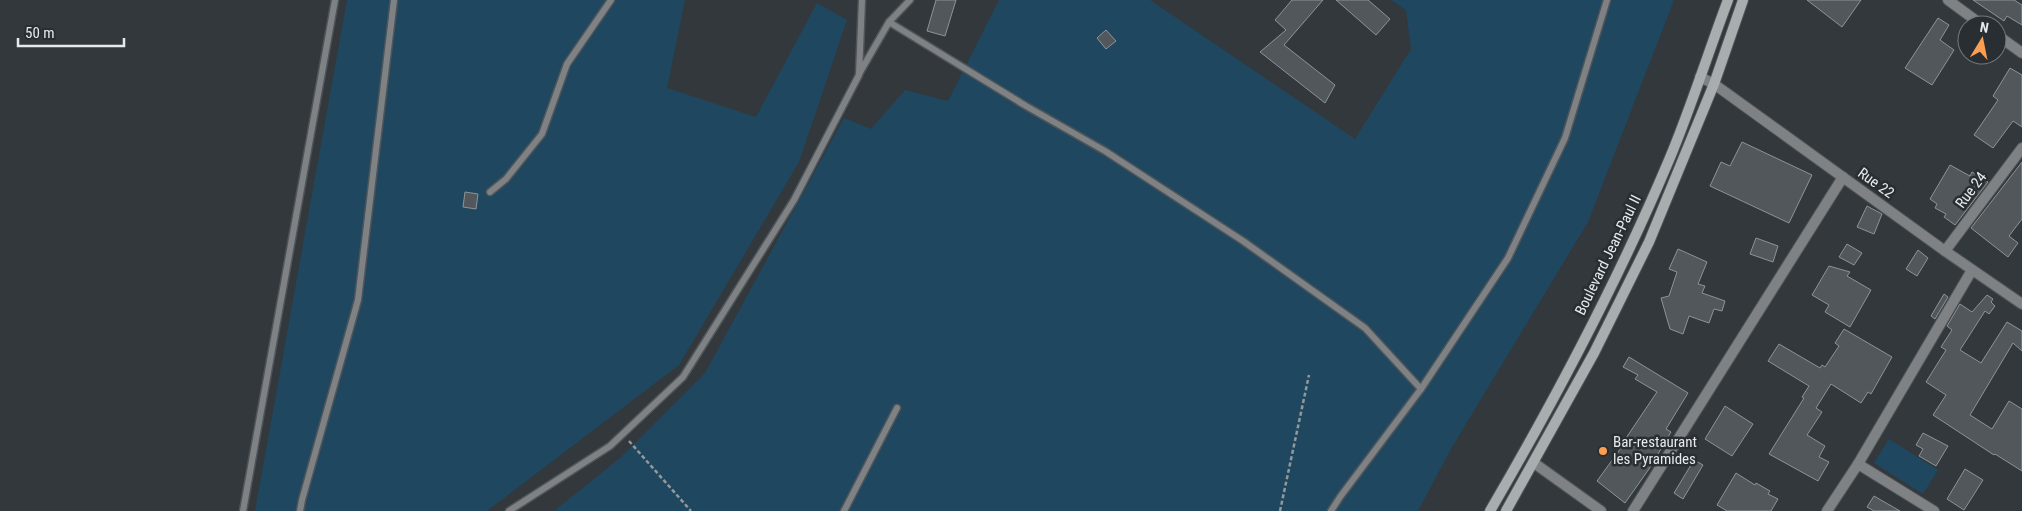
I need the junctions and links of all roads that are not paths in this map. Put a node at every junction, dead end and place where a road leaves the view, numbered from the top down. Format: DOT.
graph roads {
  1 [pos="335,0"];
  2 [pos="394,0"];
  3 [pos="611,0"];
  4 [pos="862,0"];
  5 [pos="910,0"];
  6 [pos="1607,0"];
  7 [pos="1728,0"];
  8 [pos="1743,0"];
  9 [pos="1949,0"];
  10 [pos="1969,15"];
  11 [pos="889,22"];
  12 [pos="2007,43"];
  13 [pos="2022,54"];
  14 [pos="859,75"];
  15 [pos="1700,76"];
  16 [pos="1714,84"];
  17 [pos="2022,148"];
  18 [pos="1843,178"];
  19 [pos="490,192"];
  20 [pos="1945,251"];
  21 [pos="1972,270"];
  22 [pos="2022,304"];
  23 [pos="1421,389"];
  24 [pos="896,408"];
  25 [pos="1534,463"];
  26 [pos="1858,464"];
  27 [pos="242,511"];
  28 [pos="300,511"];
  29 [pos="509,511"];
  30 [pos="844,511"];
  31 [pos="1331,511"];
  32 [pos="1490,511"];
  33 [pos="1506,511"];
  34 [pos="1601,511"];
  35 [pos="1633,511"];
  36 [pos="1827,511"];
  37 [pos="1934,511"];
  1 -- 27 [label="lane"];
  2 -- 28 [label="lane"];
  3 -- 19 [label="lane"];
  4 -- 14 [label="lane"];
  5 -- 11 [label="lane"];
  6 -- 23 [label="lane"];
  7 -- 15 [label="main road, Boulevard Jean-Paul II"];
  8 -- 16 [label="main road, Boulevard Jean-Paul II"];
  9 -- 10 [label="street"];
  11 -- 14 [label="lane"];
  11 -- 23 [label="lane"];
  12 -- 13 [label="street"];
  14 -- 29 [label="lane"];
  15 -- 16 [label="street, Rue 22"];
  15 -- 32 [label="main road, Boulevard Jean-Paul II"];
  16 -- 18 [label="street, Rue 22"];
  16 -- 25 [label="main road, Boulevard Jean-Paul II"];
  17 -- 20 [label="street, Rue 24"];
  18 -- 20 [label="street, Rue 22"];
  18 -- 35 [label="street"];
  20 -- 21 [label="street, Rue 22"];
  21 -- 22 [label="street, Rue 22"];
  21 -- 26 [label="street"];
  23 -- 31 [label="lane"];
  24 -- 30 [label="lane"];
  25 -- 33 [label="main road, Boulevard Jean-Paul II"];
  25 -- 34 [label="street"];
  26 -- 36 [label="street"];
  26 -- 37 [label="street"];
}
